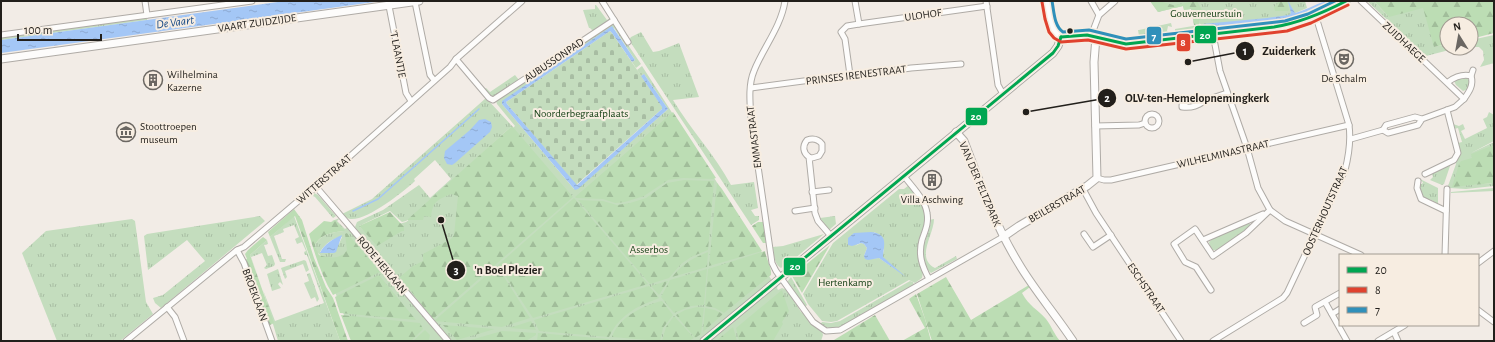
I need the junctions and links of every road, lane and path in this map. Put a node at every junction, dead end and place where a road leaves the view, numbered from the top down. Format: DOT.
graph roads {
  1 [pos="145,1"];
  2 [pos="252,1"];
  3 [pos="417,1"];
  4 [pos="518,1"];
  5 [pos="522,1"];
  6 [pos="602,1"];
  7 [pos="785,1"];
  8 [pos="856,1"];
  9 [pos="1047,1"];
  10 [pos="1091,1"];
  11 [pos="1115,1"];
  12 [pos="1346,1"];
  13 [pos="1361,1"];
  14 [pos="986,4"];
  15 [pos="515,7"];
  16 [pos="389,9"];
  17 [pos="146,15"];
  18 [pos="1099,15"];
  19 [pos="1316,17"];
  20 [pos="614,20"];
  21 [pos="859,24"];
  22 [pos="1212,34"];
  23 [pos="1,35"];
  24 [pos="1094,36"];
  25 [pos="1061,37"];
  26 [pos="628,42"];
  27 [pos="1,59"];
  28 [pos="456,59"];
  29 [pos="961,64"];
  30 [pos="1473,70"];
  31 [pos="850,76"];
  32 [pos="1471,76"];
  33 [pos="434,80"];
  34 [pos="1448,82"];
  35 [pos="751,88"];
  36 [pos="1227,93"];
  37 [pos="1003,94"];
  38 [pos="1464,99"];
  39 [pos="1206,100"];
  40 [pos="411,101"];
  41 [pos="1448,110"];
  42 [pos="1422,119"];
  43 [pos="1145,123"];
  44 [pos="1349,125"];
  45 [pos="1095,126"];
  46 [pos="1383,130"];
  47 [pos="956,132"];
  48 [pos="1351,139"];
  49 [pos="1247,148"];
  50 [pos="809,157"];
  51 [pos="1425,174"];
  52 [pos="904,176"];
  53 [pos="1097,178"];
  54 [pos="1418,182"];
  55 [pos="317,188"];
  56 [pos="1083,189"];
  57 [pos="1446,189"];
  58 [pos="829,190"];
  59 [pos="812,192"];
  60 [pos="814,208"];
  61 [pos="795,211"];
  62 [pos="1268,211"];
  63 [pos="1446,211"];
  64 [pos="1084,234"];
  65 [pos="1111,235"];
  66 [pos="831,236"];
  67 [pos="1315,236"];
  68 [pos="1004,237"];
  69 [pos="1203,240"];
  70 [pos="237,250"];
  71 [pos="1494,251"];
  72 [pos="1359,254"];
  73 [pos="1445,254"];
  74 [pos="1479,262"];
  75 [pos="780,277"];
  76 [pos="929,279"];
  77 [pos="1211,290"];
  78 [pos="1339,294"];
  79 [pos="1325,302"];
  80 [pos="167,307"];
  81 [pos="1339,310"];
  82 [pos="1479,311"];
  83 [pos="1332,314"];
  84 [pos="1494,322"];
  85 [pos="1304,323"];
  86 [pos="1403,326"];
  87 [pos="1394,332"];
  88 [pos="126,341"];
  89 [pos="184,341"];
  90 [pos="272,341"];
  91 [pos="448,341"];
  92 [pos="704,341"];
  93 [pos="1073,341"];
  94 [pos="1181,341"];
  95 [pos="1213,341"];
  96 [pos="1347,341"];
  97 [pos="1378,341"];
  98 [pos="1398,341"];
  1 -- 17 [label="street"];
  2 -- 17 [label="street"];
  3 -- 16 [label="street, VAART ZUIDZIJDE"];
  3 -- 33 [label="street"];
  4 -- 15 [label="street, WITTERSTRAAT"];
  5 -- 15 [label="street, WITTERSTRAAT"];
  6 -- 20 [label="street"];
  7 -- 35 [label="street, EMMASTRAAT"];
  8 -- 21 [label="street"];
  9 -- 25 [label="street"];
  10 -- 18 [label="street"];
  11 -- 18 [label="street"];
  12 -- 19 [label="street"];
  13 -- 34 [label="street, ZUIDHAEGE"];
  14 -- 21 [label="street, ULOHOF"];
  14 -- 37 [label="street"];
  15 -- 28 [label="street, WITTERSTRAAT"];
  16 -- 27 [label="street, VAART ZUIDZIJDE"];
  16 -- 40 [label="street, 'T LAANTJE"];
  17 -- 23 [label="street"];
  18 -- 24 [label="street"];
  19 -- 22 [label="street"];
  19 -- 44 [label="street, OOSTERHOUTSTRAAT"];
  20 -- 26 [label="street"];
  20 -- 28 [label="street, AUBUSSONPAD"];
  21 -- 31 [label="street, ULOHOF"];
  22 -- 24 [label="street"];
  22 -- 36 [label="street"];
  24 -- 25 [label="street"];
  24 -- 45 [label="street, BEILERSTRAAT"];
  25 -- 37 [label="street"];
  28 -- 33 [label="street, WITTERSTRAAT"];
  29 -- 31 [label="street, PRINSES IRENESTRAAT"];
  30 -- 32 [label="street"];
  31 -- 35 [label="street, PRINSES IRENESTRAAT"];
  32 -- 34 [label="street"];
  32 -- 38 [label="street"];
  33 -- 40 [label="street, WITTERSTRAAT"];
  34 -- 38 [label="street, ZUIDHAEGE"];
  35 -- 75 [label="street, EMMASTRAAT"];
  36 -- 39 [label="street"];
  36 -- 49 [label="street"];
  37 -- 47 [label="street"];
  38 -- 41 [label="street"];
  40 -- 55 [label="street, WITTERSTRAAT"];
  41 -- 42 [label="street"];
  41 -- 51 [label="street"];
  42 -- 46 [label="street"];
  42 -- 46 [label="street"];
  43 -- 45 [label="street"];
  44 -- 48 [label="street, OOSTERHOUTSTRAAT"];
  44 -- 49 [label="street, WILHELMINASTRAAT"];
  45 -- 53 [label="street, BEILERSTRAAT"];
  46 -- 48 [label="street"];
  47 -- 52 [label="street"];
  47 -- 68 [label="street, VAN DER FELTZPARK"];
  48 -- 67 [label="street, OOSTERHOUTSTRAAT"];
  49 -- 53 [label="street, WILHELMINASTRAAT"];
  49 -- 62 [label="street"];
  50 -- 59 [label="street"];
  52 -- 66 [label="street"];
  52 -- 76 [label="street"];
  53 -- 56 [label="street, BEILERSTRAAT"];
  54 -- 63 [label="street"];
  55 -- 70 [label="street, WITTERSTRAAT"];
  55 -- 91 [label="street, RODE HEKLAAN"];
  56 -- 65 [label="street, ESCHSTRAAT"];
  56 -- 68 [label="street, BEILERSTRAAT"];
  57 -- 63 [label="street"];
  58 -- 59 [label="street"];
  59 -- 60 [label="street"];
  60 -- 61 [label="street"];
  60 -- 66 [label="street"];
  62 -- 67 [label="street"];
  62 -- 69 [label="street"];
  62 -- 69 [label="street"];
  63 -- 73 [label="street"];
  64 -- 65 [label="street"];
  65 -- 94 [label="street, ESCHSTRAAT"];
  66 -- 75 [label="street"];
  67 -- 72 [label="street"];
  67 -- 95 [label="street, OOSTERHOUTSTRAAT"];
  68 -- 76 [label="street"];
  68 -- 93 [label="street"];
  69 -- 77 [label="street"];
  70 -- 80 [label="street, WITTERSTRAAT"];
  70 -- 90 [label="street, BROEKLAAN"];
  71 -- 74 [label="street"];
  75 -- 76 [label="street"];
  75 -- 92 [label="street"];
  78 -- 79 [label="street"];
  79 -- 83 [label="street"];
  79 -- 85 [label="street"];
  80 -- 88 [label="street, WITTERSTRAAT"];
  80 -- 89 [label="street"];
  81 -- 83 [label="street"];
  82 -- 84 [label="street"];
  83 -- 96 [label="street"];
  86 -- 87 [label="street"];
  87 -- 97 [label="street"];
  87 -- 98 [label="street"];
}
